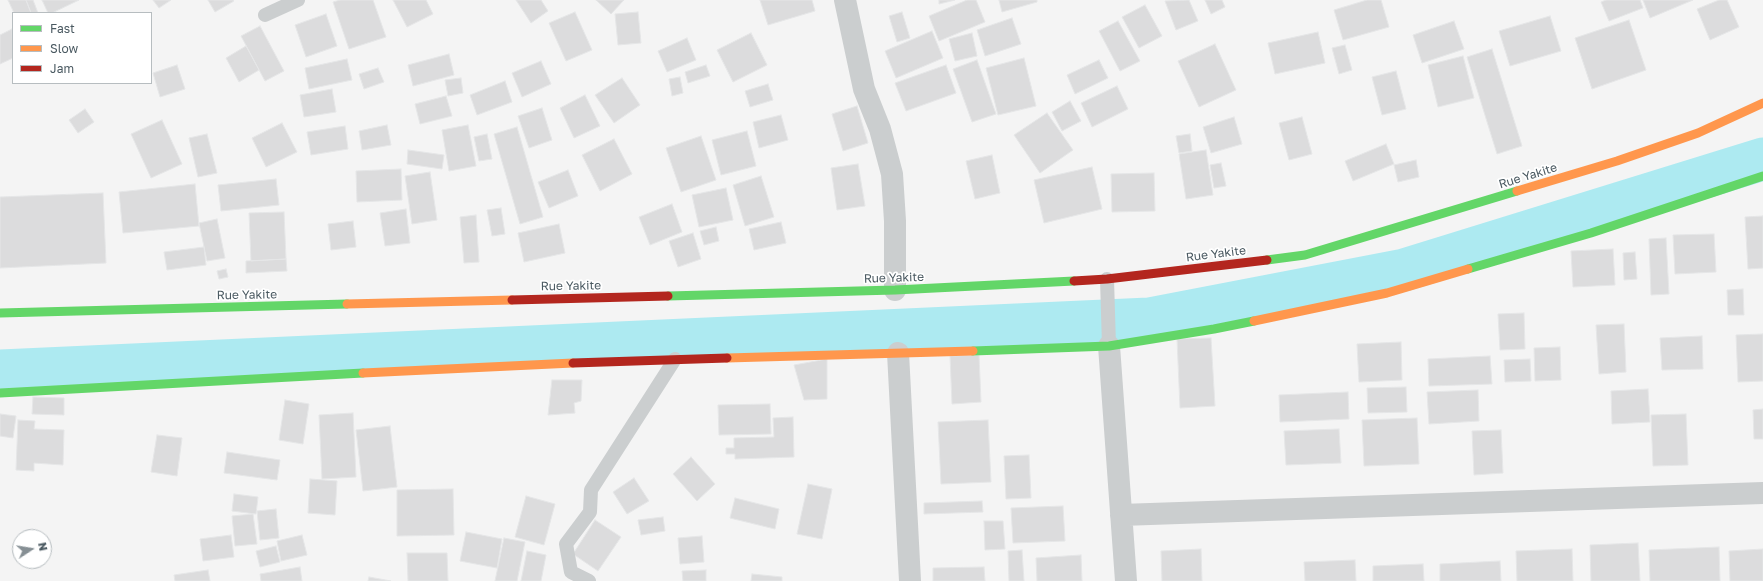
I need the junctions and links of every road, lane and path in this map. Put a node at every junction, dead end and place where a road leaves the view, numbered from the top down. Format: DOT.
graph roads {
  1 [pos="298,0"];
  2 [pos="845,0"];
  3 [pos="265,15"];
  4 [pos="1763,103"];
  5 [pos="1763,176"];
  6 [pos="1106,278"];
  7 [pos="895,290"];
  8 [pos="0,313"];
  9 [pos="1109,338"];
  10 [pos="898,353"];
  11 [pos="675,359"];
  12 [pos="0,393"];
  13 [pos="1763,493"];
  14 [pos="1121,515"];
  15 [pos="589,581"];
  16 [pos="910,581"];
  17 [pos="1126,581"];
  1 -- 3 [label="lane"];
  2 -- 7 [label="street"];
  4 -- 6 [label="main road, Rue Yakite"];
  5 -- 9 [label="main road"];
  6 -- 7 [label="main road, Rue Yakite"];
  6 -- 9 [label="lane"];
  7 -- 8 [label="main road, Rue Yakite"];
  9 -- 10 [label="main road"];
  9 -- 14 [label="street"];
  10 -- 11 [label="main road"];
  10 -- 16 [label="street"];
  11 -- 12 [label="main road"];
  11 -- 15 [label="lane"];
  13 -- 14 [label="street"];
  14 -- 17 [label="street"];
}
